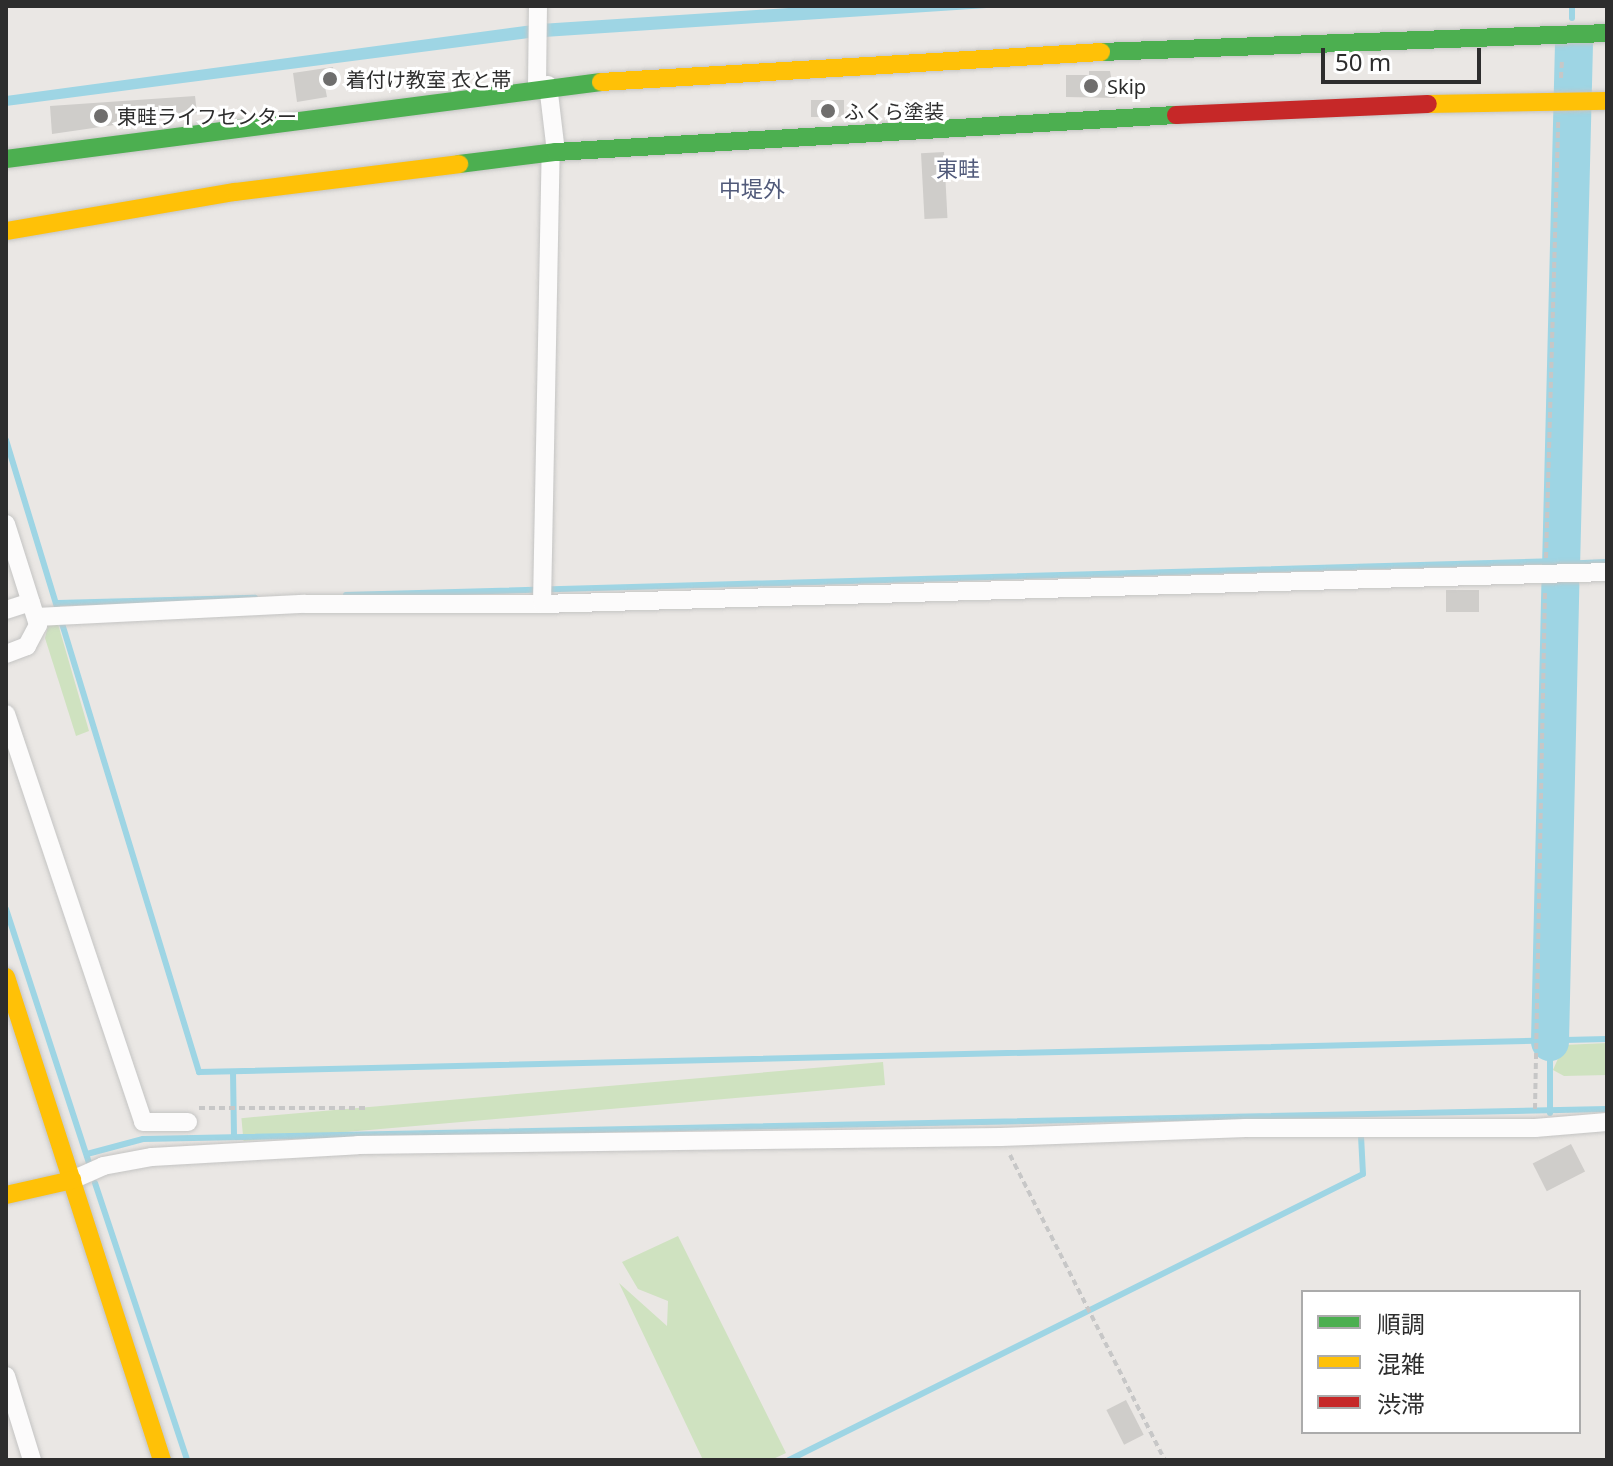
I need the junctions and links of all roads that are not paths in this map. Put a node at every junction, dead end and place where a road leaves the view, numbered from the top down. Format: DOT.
graph roads {
  1 [pos="537,22"];
  2 [pos="1607,33"];
  3 [pos="542,85"];
  4 [pos="1607,101"];
  5 [pos="554,146"];
  6 [pos="6,159"];
  7 [pos="6,231"];
  8 [pos="6,524"];
  9 [pos="1607,572"];
  10 [pos="541,595"];
  11 [pos="6,610"];
  12 [pos="47,613"];
  13 [pos="6,654"];
  14 [pos="6,714"];
  15 [pos="6,977"];
  16 [pos="188,1122"];
  17 [pos="1607,1122"];
  18 [pos="72,1180"];
  19 [pos="6,1195"];
  20 [pos="6,1376"];
  21 [pos="32,1460"];
  22 [pos="162,1460"];
  1 -- 3 [label="street"];
  2 -- 3 [label="street"];
  3 -- 5 [label="street"];
  3 -- 6 [label="street"];
  4 -- 5 [label="street"];
  5 -- 7 [label="street"];
  5 -- 10 [label="street"];
  8 -- 12 [label="street"];
  9 -- 10 [label="street"];
  10 -- 12 [label="street"];
  11 -- 12 [label="street"];
  12 -- 13 [label="street"];
  14 -- 16 [label="street"];
  15 -- 18 [label="street"];
  17 -- 18 [label="street"];
  18 -- 19 [label="street"];
  18 -- 22 [label="street"];
  20 -- 21 [label="street"];
}
